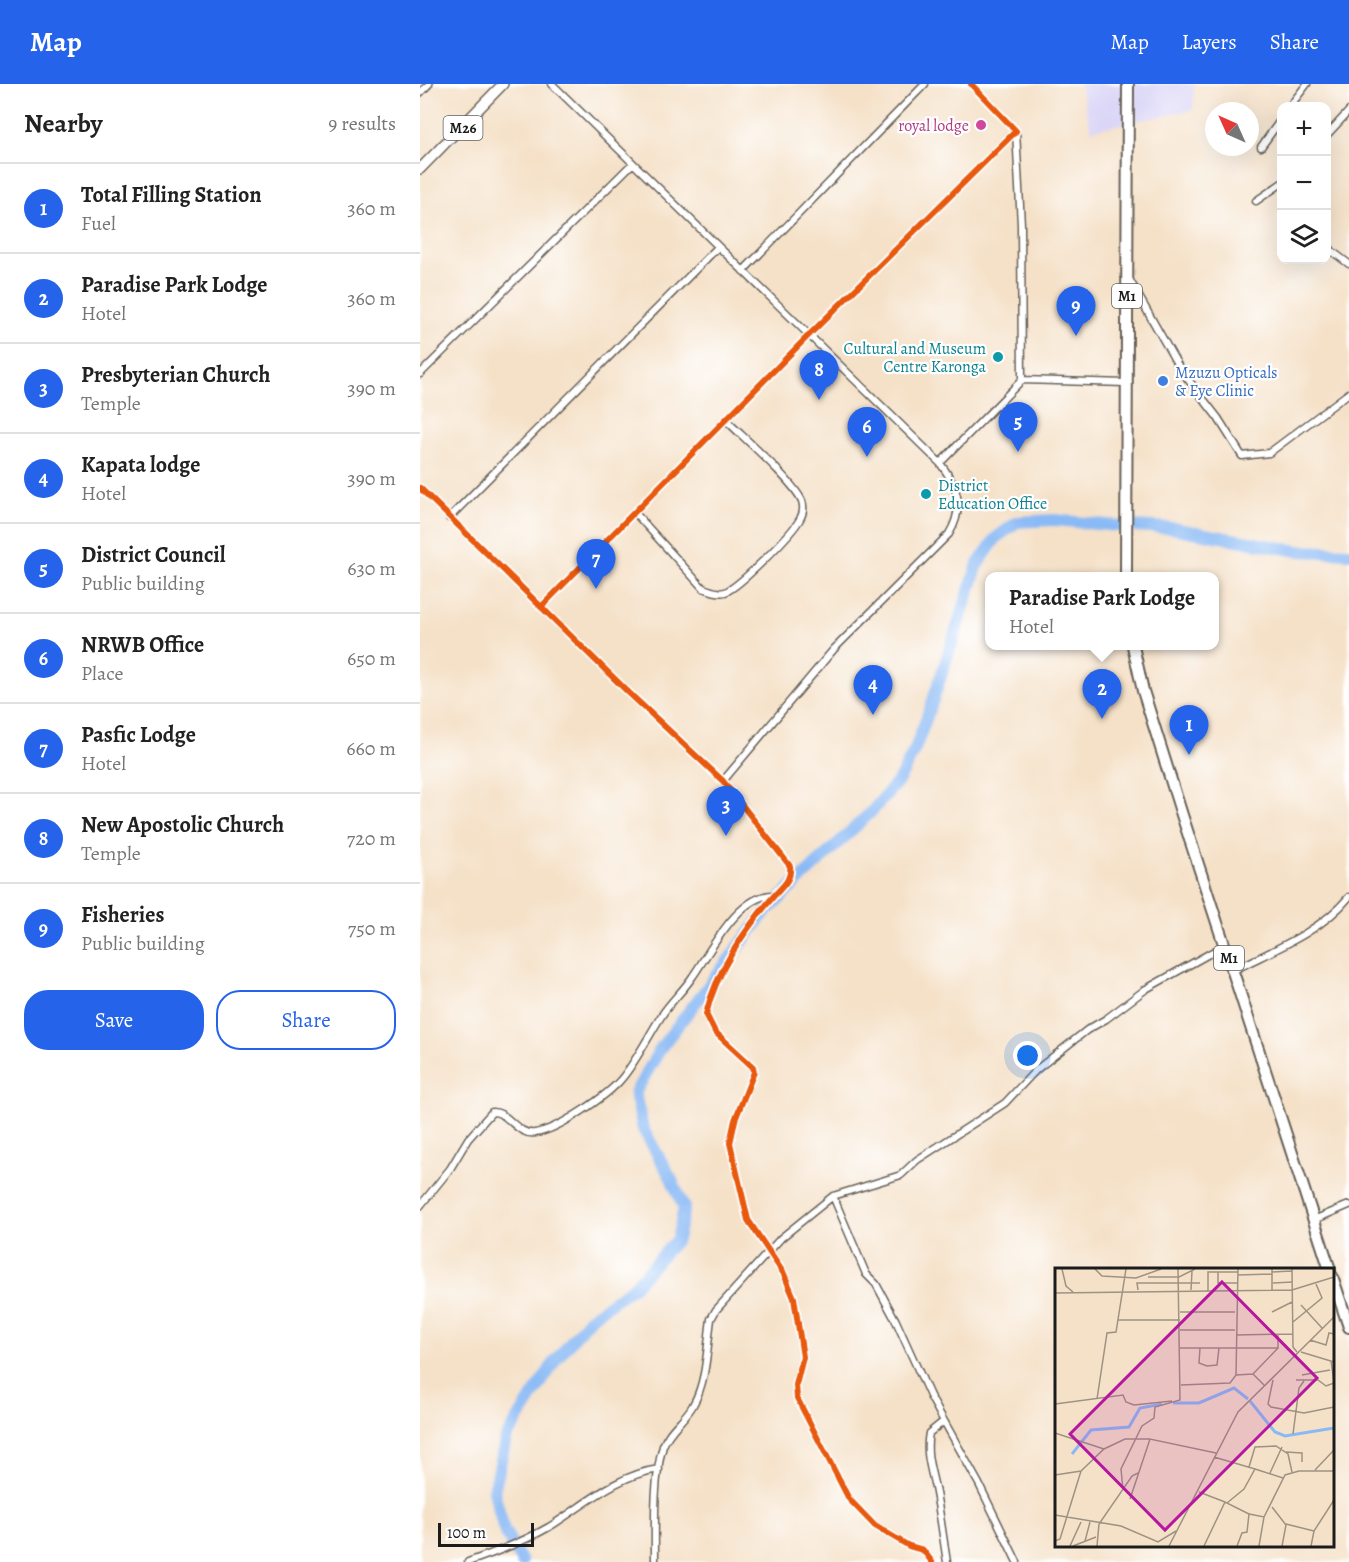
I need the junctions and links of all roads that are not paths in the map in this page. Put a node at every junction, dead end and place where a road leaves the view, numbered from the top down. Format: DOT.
graph roads {
  1 [pos="429,84"];
  2 [pos="503,84"];
  3 [pos="552,84"];
  4 [pos="925,84"];
  5 [pos="971,84"];
  6 [pos="1128,84"];
  7 [pos="1307,84"];
  8 [pos="420,93"];
  9 [pos="1293,102"];
  10 [pos="1349,111"];
  11 [pos="1277,124"];
  12 [pos="1016,130"];
  13 [pos="1331,131"];
  14 [pos="1261,147"];
  15 [pos="633,163"];
  16 [pos="420,169"];
  17 [pos="1277,186"];
  18 [pos="1256,201"];
  19 [pos="718,247"];
  20 [pos="1331,249"];
  21 [pos="1349,264"];
  22 [pos="743,271"];
  23 [pos="1127,276"];
  24 [pos="809,335"];
  25 [pos="420,374"];
  26 [pos="1022,380"];
  27 [pos="1126,383"];
  28 [pos="1349,393"];
  29 [pos="727,421"];
  30 [pos="940,463"];
  31 [pos="420,488"];
  32 [pos="635,513"];
  33 [pos="449,518"];
  34 [pos="1126,572"];
  35 [pos="541,608"];
  36 [pos="1134,650"];
  37 [pos="723,781"];
  38 [pos="774,895"];
  39 [pos="1349,897"];
  40 [pos="1225,945"];
  41 [pos="1234,970"];
  42 [pos="833,1196"];
  43 [pos="1349,1204"];
  44 [pos="420,1206"];
  45 [pos="1316,1220"];
  46 [pos="768,1251"];
  47 [pos="1330,1268"];
  48 [pos="1334,1282"];
  49 [pos="1349,1327"];
  50 [pos="944,1421"];
  51 [pos="659,1469"];
  52 [pos="468,1562"];
  53 [pos="656,1562"];
  54 [pos="932,1562"];
  55 [pos="947,1562"];
  56 [pos="1017,1562"];
  1 -- 8 [label="street"];
  2 -- 16 [label="main road, M26"];
  3 -- 15 [label="street"];
  4 -- 22 [label="street"];
  5 -- 12 [label="street"];
  6 -- 23 [label="highway, M1"];
  7 -- 9 [label="street"];
  10 -- 13 [label="street"];
  11 -- 14 [label="street"];
  12 -- 24 [label="street"];
  12 -- 26 [label="street"];
  15 -- 19 [label="street"];
  15 -- 25 [label="street"];
  17 -- 18 [label="street"];
  19 -- 22 [label="street"];
  19 -- 33 [label="street"];
  20 -- 21 [label="street"];
  22 -- 24 [label="street"];
  23 -- 27 [label="highway, M1"];
  23 -- 28 [label="street"];
  24 -- 29 [label="street"];
  24 -- 30 [label="street"];
  26 -- 27 [label="street"];
  26 -- 30 [label="street"];
  27 -- 34 [label="highway, M1"];
  29 -- 32 [label="street"];
  29 -- 32 [label="street"];
  30 -- 37 [label="street"];
  31 -- 33 [label="street"];
  32 -- 35 [label="street"];
  33 -- 35 [label="street"];
  35 -- 37 [label="street"];
  36 -- 40 [label="highway, M1"];
  37 -- 38 [label="street"];
  38 -- 44 [label="street"];
  38 -- 46 [label="street"];
  39 -- 41 [label="street"];
  40 -- 41 [label="highway, M1"];
  40 -- 42 [label="street"];
  41 -- 45 [label="highway, M1"];
  42 -- 46 [label="street"];
  42 -- 50 [label="street"];
  43 -- 45 [label="street"];
  45 -- 47 [label="highway, M1"];
  46 -- 51 [label="street"];
  46 -- 54 [label="street"];
  48 -- 49 [label="highway"];
  50 -- 55 [label="street"];
  50 -- 56 [label="street"];
  51 -- 52 [label="street"];
  51 -- 53 [label="street"];
}
